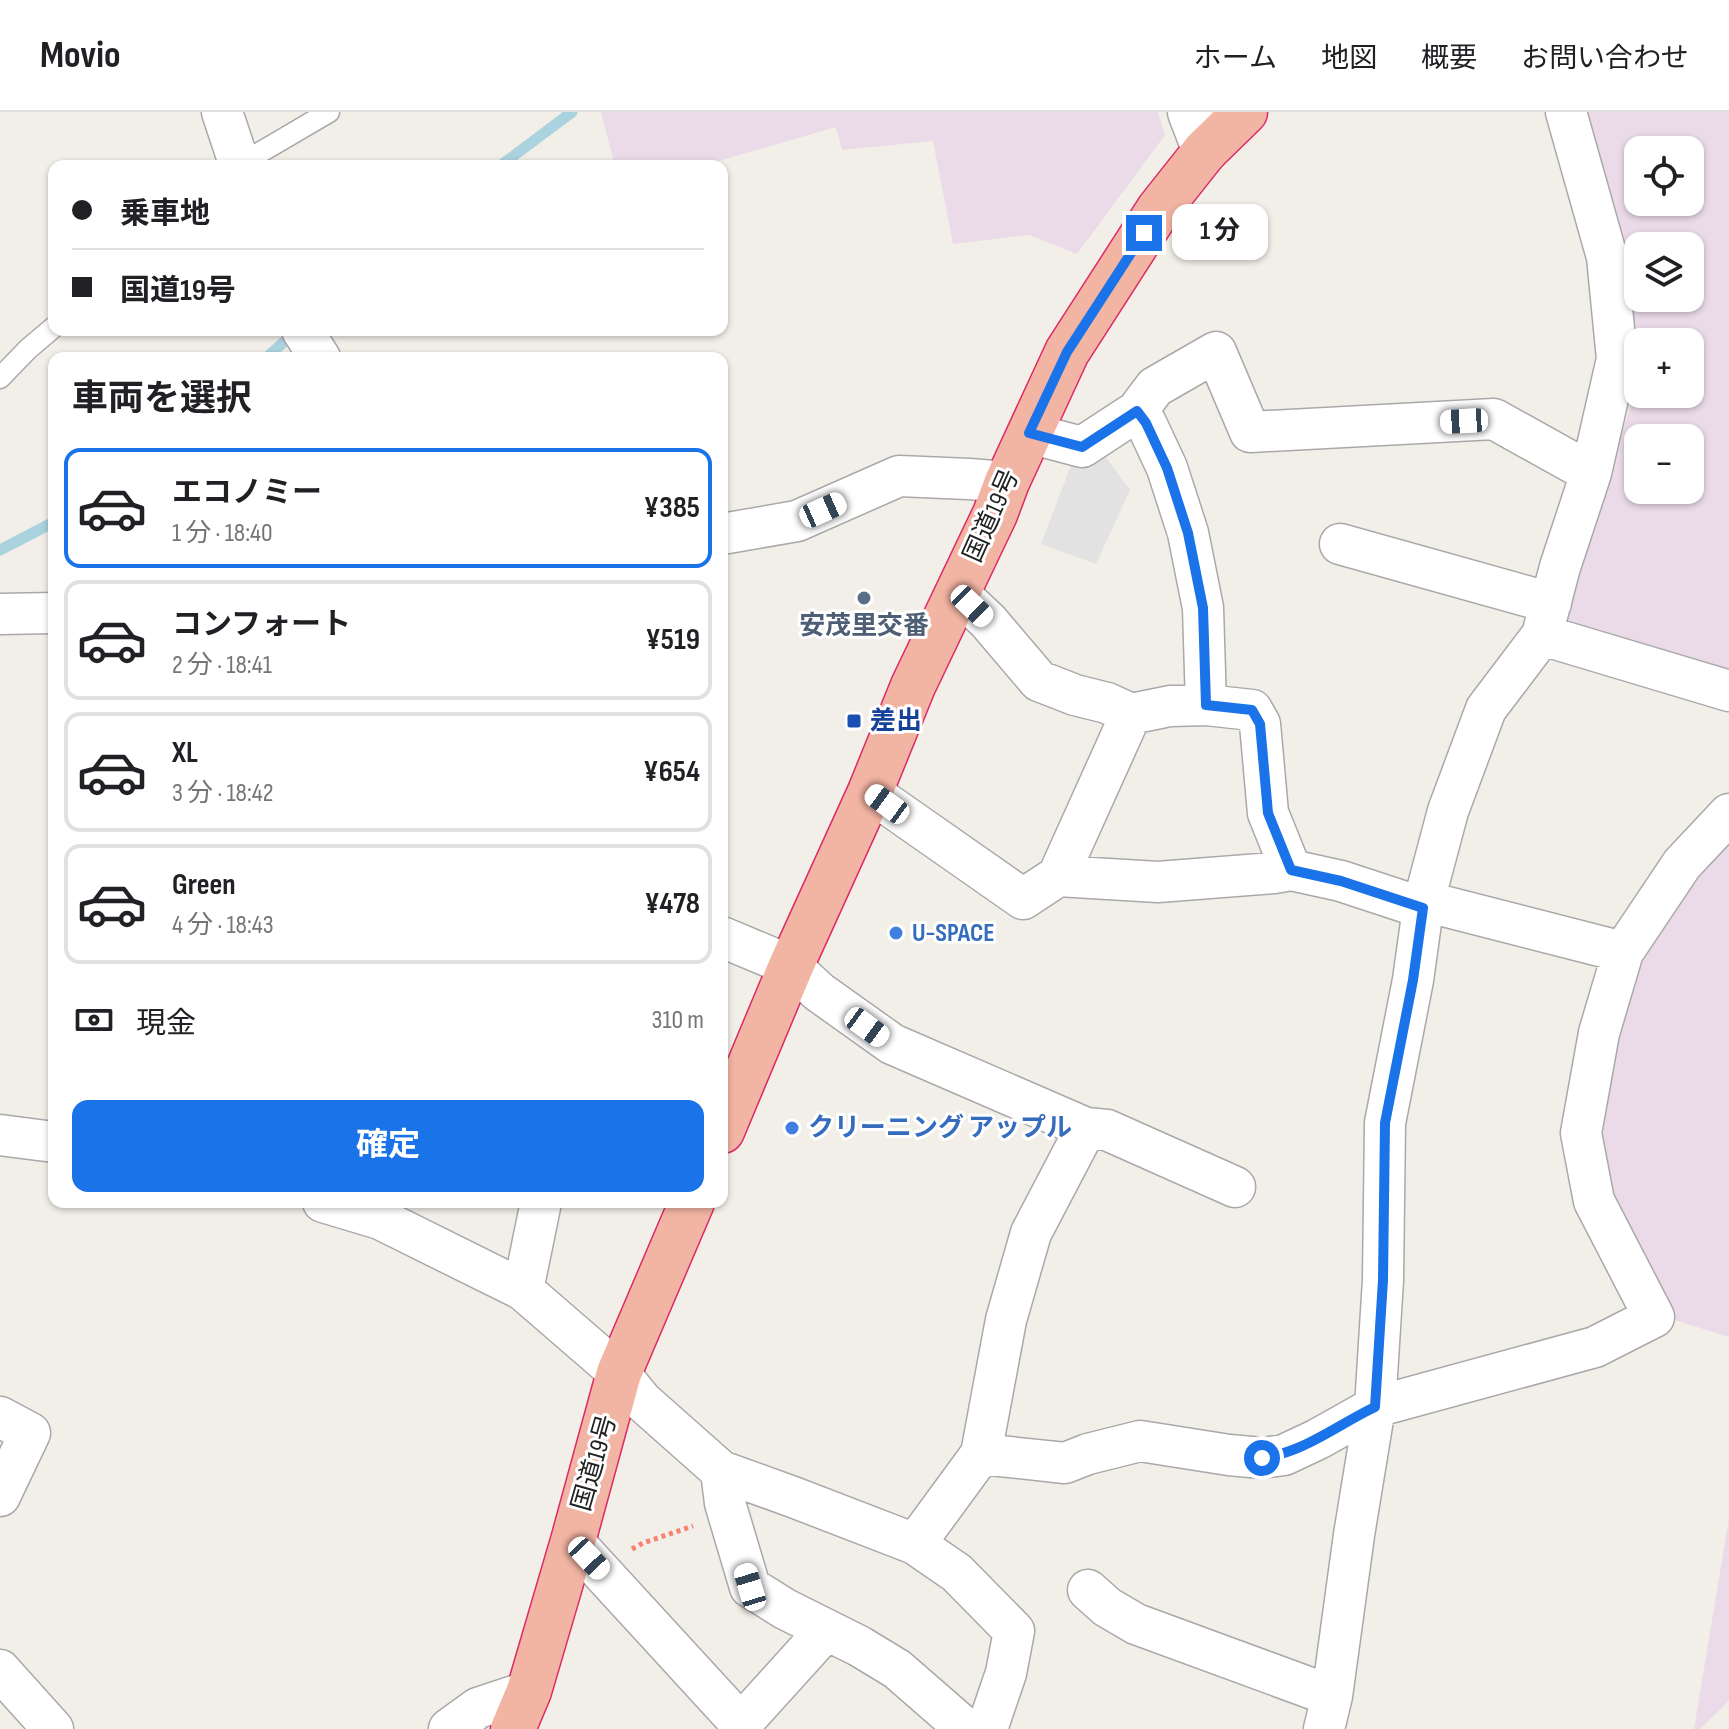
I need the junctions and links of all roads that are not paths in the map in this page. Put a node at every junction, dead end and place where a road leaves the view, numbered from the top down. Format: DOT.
graph roads {
  1 [pos="222,112"];
  2 [pos="329,112"];
  3 [pos="1245,112"];
  4 [pos="1566,112"];
  5 [pos="1198,131"];
  6 [pos="237,160"];
  7 [pos="247,160"];
  8 [pos="48,332"];
  9 [pos="0,378"];
  10 [pos="1137,411"];
  11 [pos="1029,433"];
  12 [pos="1591,473"];
  13 [pos="1007,482"];
  14 [pos="728,533"];
  15 [pos="1340,544"];
  16 [pos="957,592"];
  17 [pos="48,613"];
  18 [pos="0,614"];
  19 [pos="1546,619"];
  20 [pos="1729,691"];
  21 [pos="1206,705"];
  22 [pos="1131,714"];
  23 [pos="870,792"];
  24 [pos="1729,814"];
  25 [pos="1291,870"];
  26 [pos="1058,876"];
  27 [pos="1424,904"];
  28 [pos="728,940"];
  29 [pos="1623,952"];
  30 [pos="791,966"];
  31 [pos="728,1117"];
  32 [pos="1086,1128"];
  33 [pos="0,1135"];
  34 [pos="48,1141"];
  35 [pos="1235,1187"];
  36 [pos="343,1208"];
  37 [pos="540,1208"];
  38 [pos="689,1208"];
  39 [pos="523,1290"];
  40 [pos="619,1373"];
  41 [pos="1375,1407"];
  42 [pos="0,1417"];
  43 [pos="981,1454"];
  44 [pos="721,1471"];
  45 [pos="0,1496"];
  46 [pos="573,1541"];
  47 [pos="915,1544"];
  48 [pos="1088,1590"];
  49 [pos="826,1630"];
  50 [pos="0,1670"];
  51 [pos="521,1710"];
  52 [pos="1328,1712"];
  53 [pos="53,1729"];
  54 [pos="449,1729"];
  55 [pos="966,1729"];
  56 [pos="987,1729"];
  1 -- 6 [label="street"];
  2 -- 7 [label="lane"];
  3 -- 5 [label="highway, 国道19号"];
  4 -- 12 [label="street"];
  5 -- 11 [label="highway, 国道19号"];
  8 -- 9 [label="lane"];
  10 -- 11 [label="street"];
  10 -- 12 [label="street"];
  10 -- 21 [label="street"];
  11 -- 13 [label="highway, 国道19号"];
  12 -- 19 [label="street"];
  13 -- 14 [label="street"];
  13 -- 16 [label="highway, 国道19号"];
  15 -- 19 [label="street"];
  16 -- 22 [label="street"];
  16 -- 23 [label="highway, 国道19号"];
  17 -- 18 [label="street"];
  19 -- 20 [label="street"];
  19 -- 27 [label="street"];
  21 -- 22 [label="street"];
  21 -- 25 [label="street"];
  22 -- 26 [label="street"];
  23 -- 26 [label="street"];
  23 -- 30 [label="highway, 国道19号"];
  24 -- 29 [label="street"];
  25 -- 26 [label="street"];
  25 -- 27 [label="street"];
  27 -- 29 [label="street"];
  27 -- 41 [label="street"];
  28 -- 30 [label="street"];
  29 -- 41 [label="street"];
  30 -- 31 [label="highway, 国道19号"];
  30 -- 32 [label="street"];
  32 -- 35 [label="street"];
  32 -- 43 [label="street"];
  33 -- 34 [label="street"];
  36 -- 39 [label="street"];
  37 -- 39 [label="street"];
  38 -- 40 [label="highway, 国道19号"];
  39 -- 40 [label="street"];
  40 -- 44 [label="street"];
  40 -- 46 [label="highway, 国道19号"];
  41 -- 43 [label="street"];
  41 -- 52 [label="street"];
  42 -- 45 [label="street"];
  43 -- 47 [label="street"];
  44 -- 47 [label="street"];
  44 -- 49 [label="street"];
  46 -- 49 [label="street"];
  46 -- 51 [label="highway, 国道19号"];
  47 -- 56 [label="street"];
  48 -- 52 [label="street"];
  49 -- 55 [label="street"];
  50 -- 53 [label="street"];
  51 -- 54 [label="street"];
}
